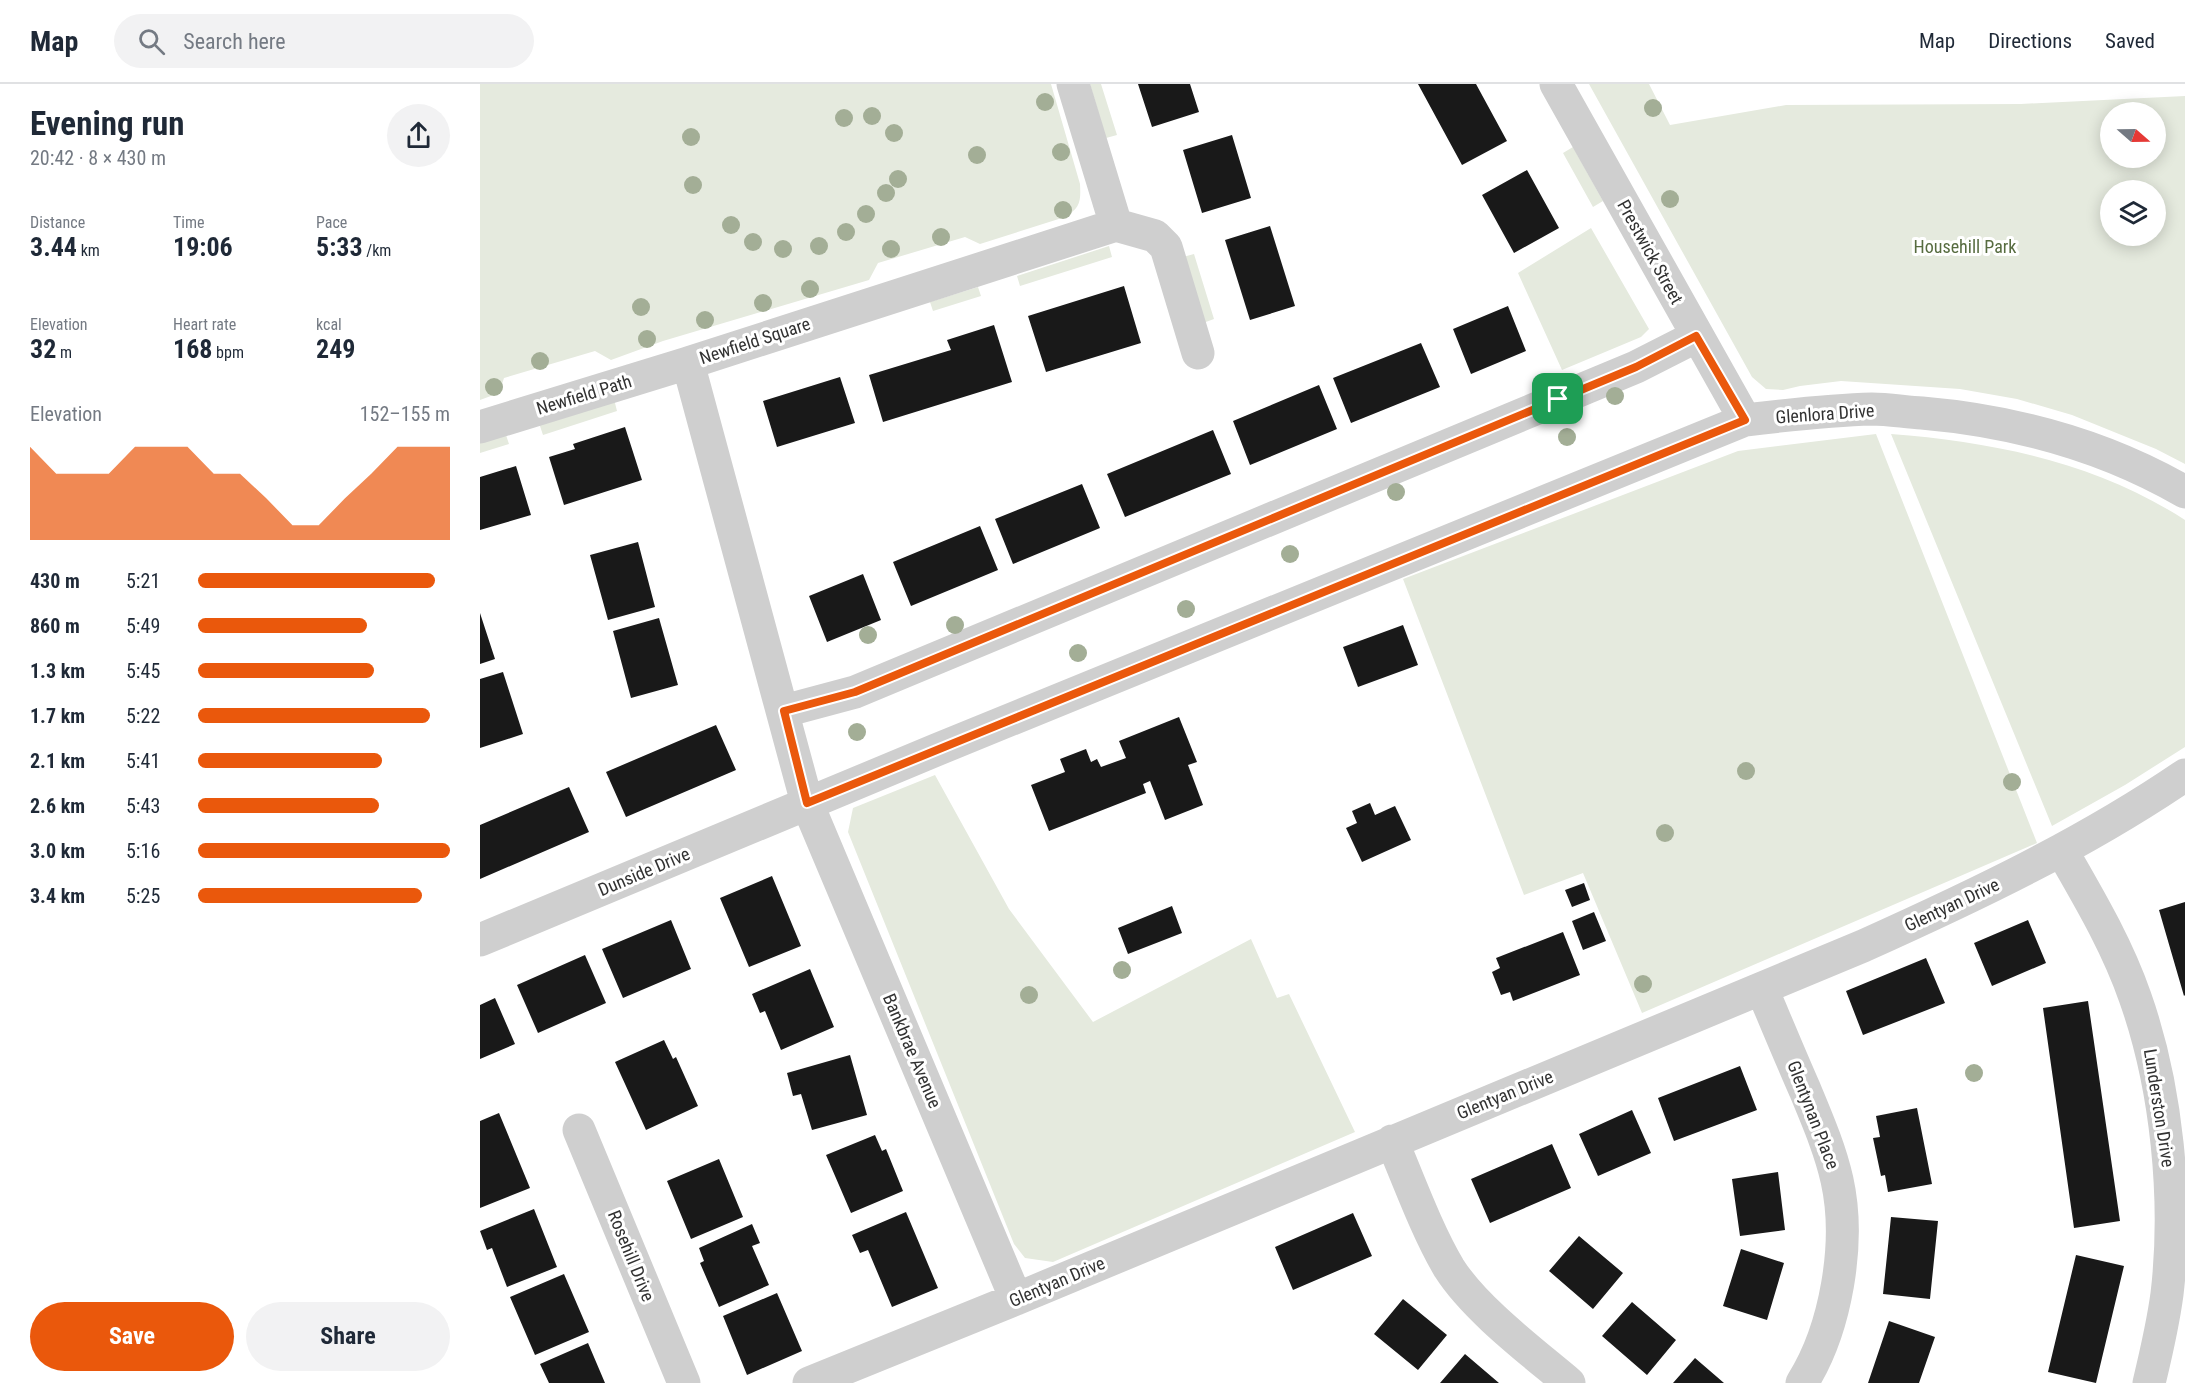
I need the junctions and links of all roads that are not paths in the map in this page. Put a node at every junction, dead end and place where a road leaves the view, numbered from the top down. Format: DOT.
graph roads {
  1 [pos="1073,84"];
  2 [pos="1556,84"];
  3 [pos="1116,225"];
  4 [pos="1696,336"];
  5 [pos="1198,353"];
  6 [pos="688,363"];
  7 [pos="1745,420"];
  8 [pos="480,427"];
  9 [pos="2185,492"];
  10 [pos="784,711"];
  11 [pos="2185,775"];
  12 [pos="807,803"];
  13 [pos="2062,851"];
  14 [pos="480,940"];
  15 [pos="1762,989"];
  16 [pos="579,1130"];
  17 [pos="1392,1142"];
  18 [pos="1016,1299"];
  19 [pos="684,1383"];
  20 [pos="809,1383"];
  21 [pos="1569,1383"];
  22 [pos="1802,1383"];
  23 [pos="2149,1383"];
  1 -- 3 [label="street"];
  2 -- 4 [label="street, Prestwick Street"];
  3 -- 5 [label="street"];
  3 -- 6 [label="street, Newfield Square"];
  4 -- 7 [label="street, Prestwick Street"];
  4 -- 10 [label="street"];
  6 -- 8 [label="street, Newfield Path"];
  6 -- 10 [label="street, Newfield Square"];
  7 -- 9 [label="street, Glenlora Drive"];
  7 -- 12 [label="street, Glenlora Drive"];
  10 -- 12 [label="street, Newfield Square"];
  11 -- 13 [label="street, Glentyan Drive"];
  12 -- 14 [label="street, Dunside Drive"];
  12 -- 18 [label="street, Bankbrae Avenue"];
  13 -- 15 [label="street, Glentyan Drive"];
  13 -- 23 [label="street, Lunderston Drive"];
  15 -- 17 [label="street, Glentyan Drive"];
  15 -- 22 [label="street, Glentynan Place"];
  16 -- 19 [label="street, Rosehill Drive"];
  17 -- 18 [label="street, Glentyan Drive"];
  17 -- 21 [label="street"];
  18 -- 20 [label="street, Glentyan Drive"];
}
